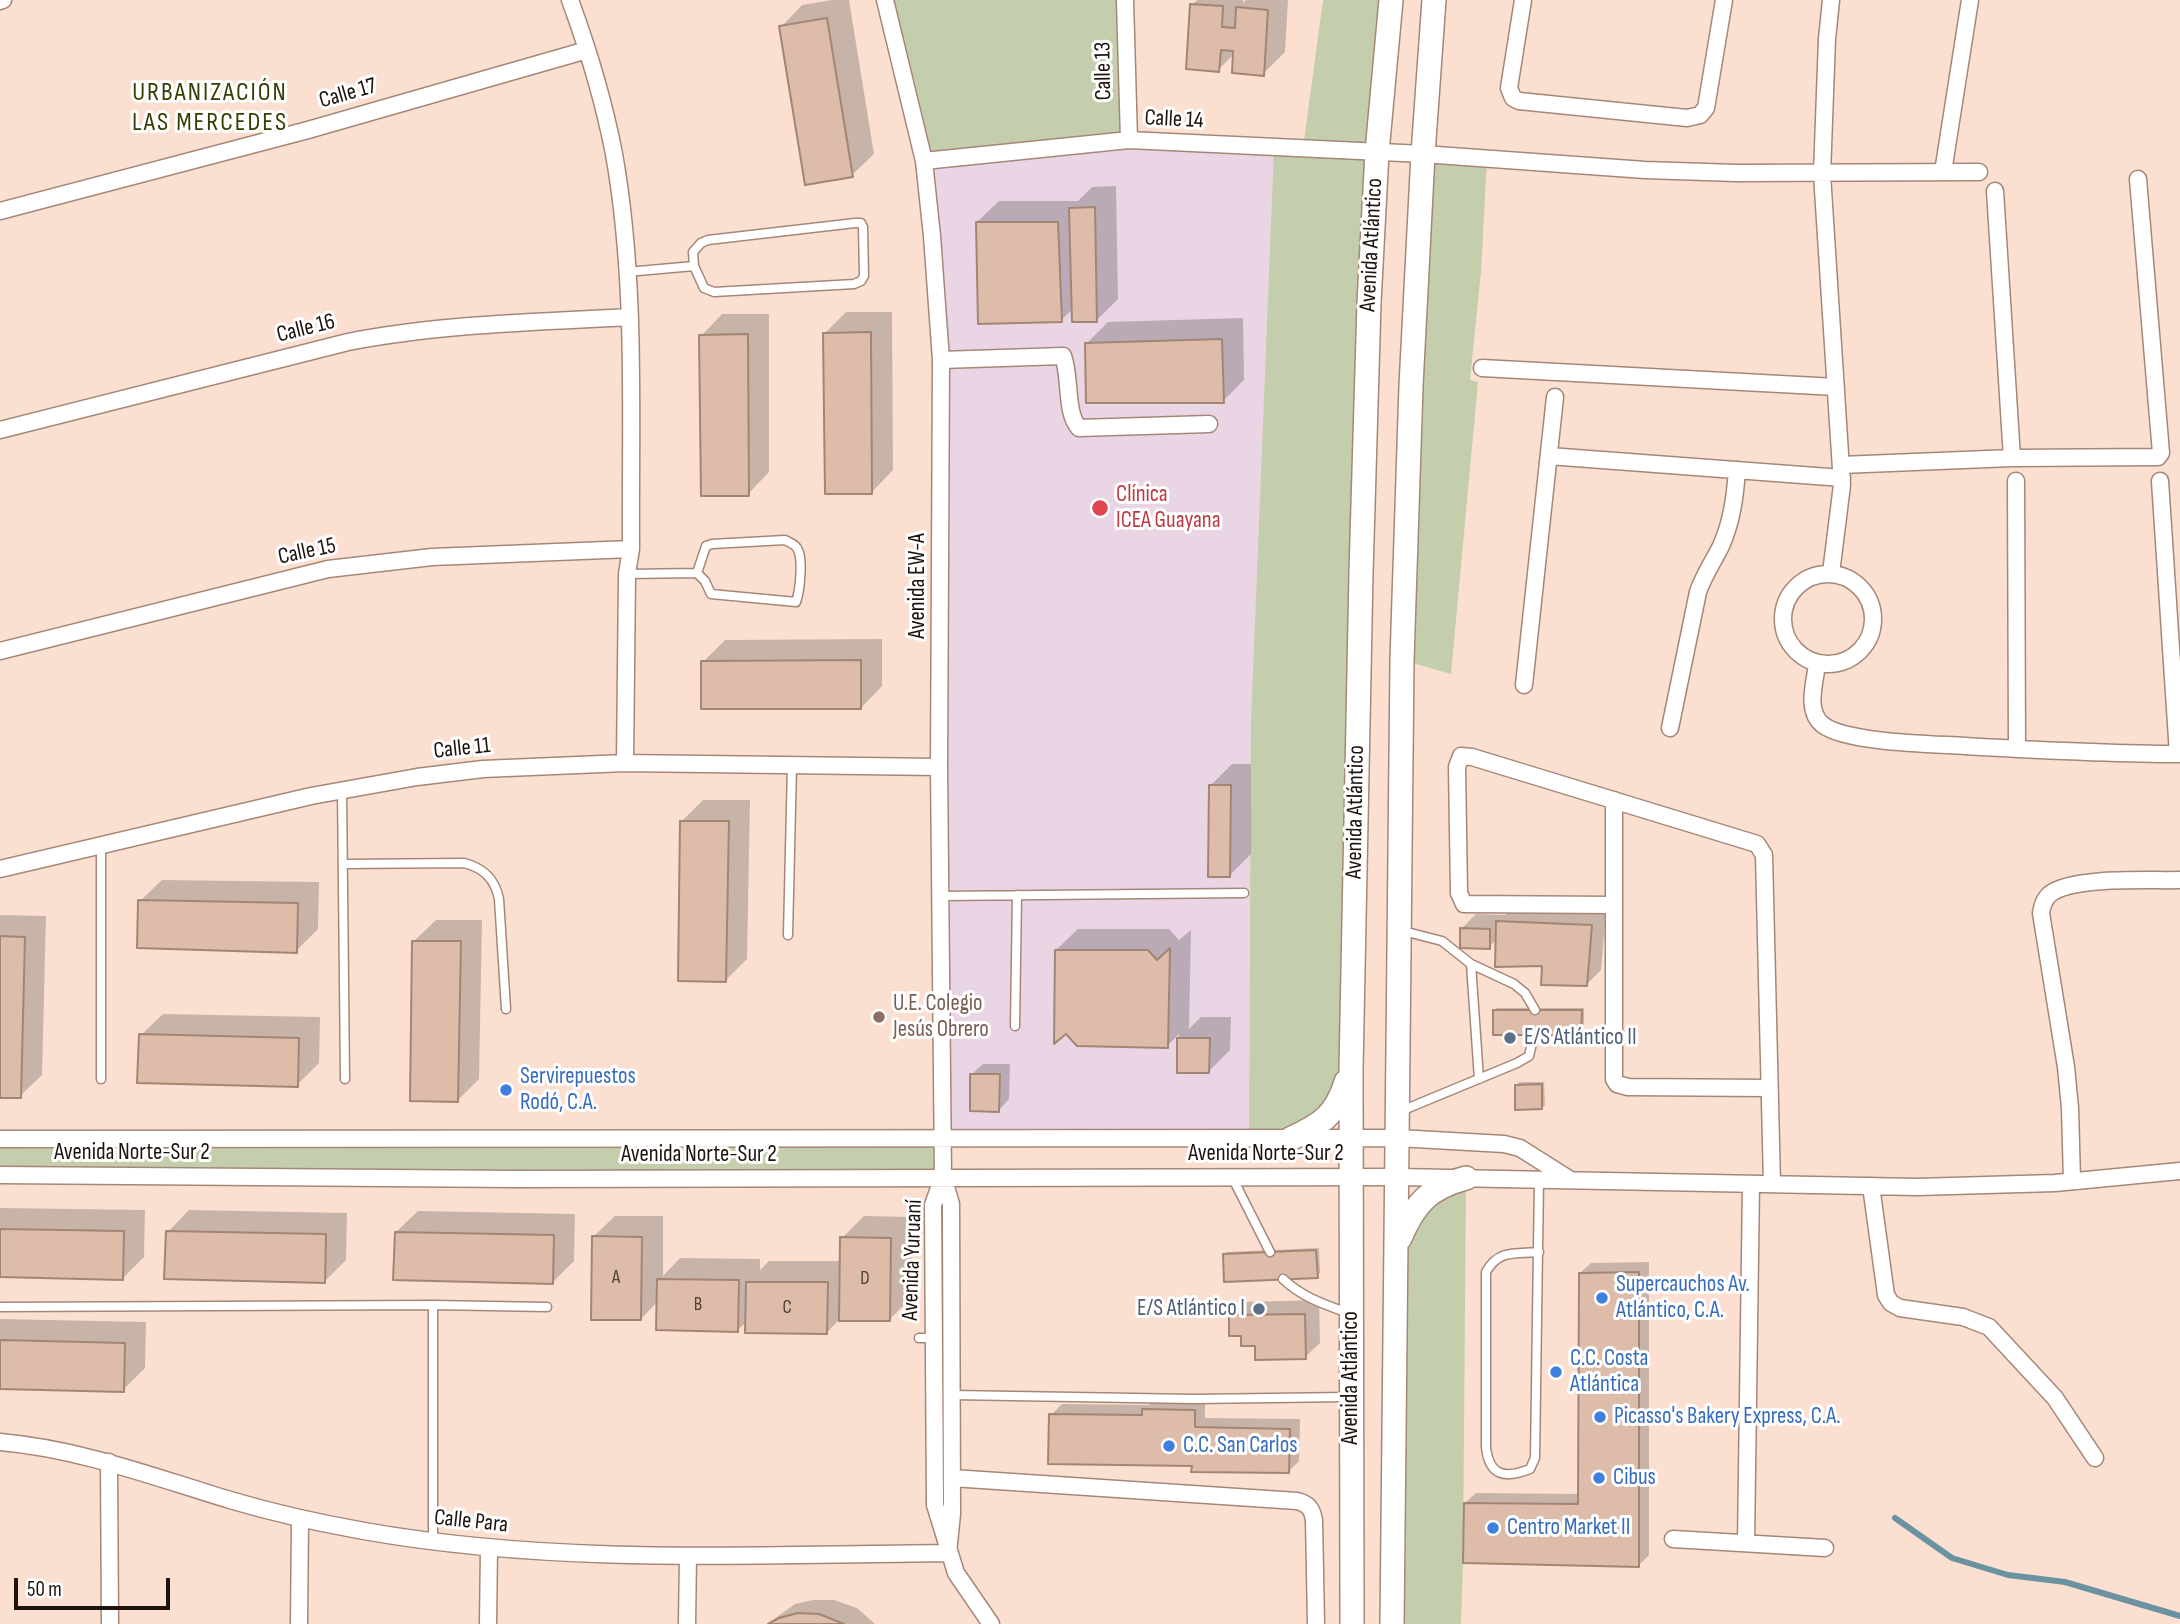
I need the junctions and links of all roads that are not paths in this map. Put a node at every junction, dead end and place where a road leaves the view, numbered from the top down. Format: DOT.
graph roads {
  1 [pos="886,0"];
  2 [pos="1125,0"];
  3 [pos="1391,0"];
  4 [pos="1434,0"];
  5 [pos="1523,0"];
  6 [pos="1724,0"];
  7 [pos="1831,0"];
  8 [pos="1970,0"];
  9 [pos="573,1"];
  10 [pos="587,50"];
  11 [pos="1129,140"];
  12 [pos="1377,152"];
  13 [pos="1423,154"];
  14 [pos="924,161"];
  15 [pos="1943,172"];
  16 [pos="1979,172"];
  17 [pos="1822,174"];
  18 [pos="2138,179"];
  19 [pos="1994,191"];
  20 [pos="0,211"];
  21 [pos="694,267"];
  22 [pos="627,272"];
  23 [pos="630,317"];
  24 [pos="941,360"];
  25 [pos="1482,368"];
  26 [pos="1836,387"];
  27 [pos="1555,397"];
  28 [pos="1209,424"];
  29 [pos="0,430"];
  30 [pos="1549,456"];
  31 [pos="2011,458"];
  32 [pos="1737,470"];
  33 [pos="1842,472"];
  34 [pos="2017,481"];
  35 [pos="2160,481"];
  36 [pos="631,549"];
  37 [pos="697,573"];
  38 [pos="1831,573"];
  39 [pos="627,574"];
  40 [pos="0,651"];
  41 [pos="1817,664"];
  42 [pos="1524,685"];
  43 [pos="1670,728"];
  44 [pos="2017,749"];
  45 [pos="2179,754"];
  46 [pos="625,763"];
  47 [pos="792,765"];
  48 [pos="939,767"];
  49 [pos="342,790"];
  50 [pos="1614,800"];
  51 [pos="101,846"];
  52 [pos="344,864"];
  53 [pos="0,869"];
  54 [pos="2180,880"];
  55 [pos="1244,893"];
  56 [pos="1017,895"];
  57 [pos="941,896"];
  58 [pos="1614,905"];
  59 [pos="1400,930"];
  60 [pos="788,935"];
  61 [pos="1471,964"];
  62 [pos="506,1009"];
  63 [pos="1535,1010"];
  64 [pos="1015,1026"];
  65 [pos="1534,1035"];
  66 [pos="1351,1069"];
  67 [pos="102,1079"];
  68 [pos="345,1079"];
  69 [pos="1479,1079"];
  70 [pos="1769,1088"];
  71 [pos="1398,1112"];
  72 [pos="943,1138"];
  73 [pos="1398,1138"];
  74 [pos="0,1139"];
  75 [pos="1290,1139"];
  76 [pos="1351,1139"];
  77 [pos="2180,1171"];
  78 [pos="0,1175"];
  79 [pos="943,1177"];
  80 [pos="1232,1177"];
  81 [pos="1351,1177"];
  82 [pos="1398,1177"];
  83 [pos="1466,1178"];
  84 [pos="1539,1179"];
  85 [pos="1569,1179"];
  86 [pos="2072,1181"];
  87 [pos="1751,1184"];
  88 [pos="1772,1184"];
  89 [pos="1871,1186"];
  90 [pos="1397,1244"];
  91 [pos="1270,1252"];
  92 [pos="1539,1252"];
  93 [pos="1283,1279"];
  94 [pos="433,1305"];
  95 [pos="0,1307"];
  96 [pos="547,1307"];
  97 [pos="1351,1314"];
  98 [pos="952,1395"];
  99 [pos="1351,1397"];
  100 [pos="0,1442"];
  101 [pos="2095,1458"];
  102 [pos="109,1462"];
  103 [pos="952,1478"];
  104 [pos="300,1518"];
  105 [pos="1673,1539"];
  106 [pos="433,1541"];
  107 [pos="1746,1543"];
  108 [pos="1825,1548"];
  109 [pos="489,1549"];
  110 [pos="948,1553"];
  111 [pos="688,1556"];
  112 [pos="110,1624"];
  113 [pos="299,1624"];
  114 [pos="488,1624"];
  115 [pos="687,1624"];
  116 [pos="991,1624"];
  117 [pos="1316,1624"];
  118 [pos="1352,1624"];
  119 [pos="1392,1624"];
  1 -- 14 [label="street, Avenida EW-A"];
  2 -- 11 [label="street, Calle 13"];
  3 -- 12 [label="main road, Avenida Atlántico"];
  4 -- 13 [label="main road, Avenida Atlántico"];
  5 -- 6 [label="street"];
  7 -- 17 [label="street"];
  8 -- 15 [label="street"];
  9 -- 10 [label="street"];
  10 -- 20 [label="street, Calle 17"];
  10 -- 22 [label="street"];
  11 -- 12 [label="street, Calle 14"];
  11 -- 14 [label="street, Calle 14"];
  12 -- 13 [label="street, Calle 14"];
  12 -- 66 [label="main road, Avenida Atlántico"];
  13 -- 17 [label="street, Calle 14"];
  13 -- 59 [label="main road, Avenida Atlántico"];
  14 -- 24 [label="street, Avenida EW-A"];
  15 -- 16 [label="street, Calle 14"];
  15 -- 17 [label="street, Calle 14"];
  17 -- 26 [label="street"];
  18 -- 31 [label="street"];
  19 -- 31 [label="street"];
  21 -- 21 [label="lane"];
  21 -- 22 [label="lane"];
  22 -- 23 [label="street"];
  23 -- 29 [label="street, Calle 16"];
  23 -- 36 [label="street"];
  24 -- 28 [label="street"];
  24 -- 48 [label="street, Avenida EW-A"];
  25 -- 26 [label="street"];
  26 -- 33 [label="street"];
  27 -- 30 [label="street"];
  30 -- 32 [label="street"];
  30 -- 42 [label="street"];
  31 -- 33 [label="street"];
  32 -- 33 [label="street"];
  32 -- 43 [label="street"];
  33 -- 38 [label="street"];
  34 -- 44 [label="street"];
  35 -- 45 [label="street"];
  36 -- 39 [label="street"];
  36 -- 40 [label="street, Calle 15"];
  37 -- 37 [label="lane"];
  37 -- 39 [label="lane"];
  38 -- 41 [label="street"];
  38 -- 41 [label="street"];
  39 -- 46 [label="street"];
  41 -- 44 [label="street"];
  44 -- 45 [label="street"];
  46 -- 47 [label="street, Calle 11"];
  46 -- 49 [label="street, Calle 11"];
  47 -- 48 [label="street, Calle 11"];
  47 -- 60 [label="lane"];
  48 -- 57 [label="street, Avenida EW-A"];
  49 -- 51 [label="street, Calle 11"];
  49 -- 52 [label="lane"];
  50 -- 58 [label="street"];
  50 -- 58 [label="street"];
  50 -- 70 [label="street"];
  51 -- 53 [label="street, Calle 11"];
  51 -- 67 [label="lane"];
  52 -- 62 [label="lane"];
  52 -- 68 [label="lane"];
  54 -- 86 [label="street"];
  55 -- 56 [label="lane"];
  56 -- 57 [label="lane"];
  56 -- 64 [label="lane"];
  57 -- 72 [label="street, Avenida EW-A"];
  58 -- 70 [label="street"];
  59 -- 61 [label="lane"];
  59 -- 71 [label="main road, Avenida Atlántico"];
  61 -- 63 [label="lane"];
  61 -- 69 [label="lane"];
  65 -- 69 [label="lane"];
  66 -- 75 [label="main road"];
  66 -- 76 [label="main road, Avenida Atlántico"];
  69 -- 71 [label="lane"];
  70 -- 88 [label="street"];
  71 -- 73 [label="main road, Avenida Atlántico"];
  72 -- 74 [label="street, Avenida Norte-Sur 2"];
  72 -- 75 [label="street, Avenida Norte-Sur 2"];
  72 -- 79 [label="street, Avenida EW-A"];
  73 -- 76 [label="street, Avenida Norte-Sur 2"];
  73 -- 82 [label="main road, Avenida Atlántico"];
  73 -- 85 [label="street, Avenida Norte-Sur 2"];
  75 -- 76 [label="street, Avenida Norte-Sur 2"];
  76 -- 81 [label="main road, Avenida Atlántico"];
  77 -- 86 [label="street, Avenida Norte-Sur 2"];
  78 -- 79 [label="street, Avenida Norte-Sur 2"];
  79 -- 80 [label="street, Avenida Norte-Sur 2"];
  79 -- 98 [label="street, Avenida Yuruaní"];
  79 -- 110 [label="street, Avenida Yuruaní"];
  80 -- 81 [label="street, Avenida Norte-Sur 2"];
  80 -- 91 [label="lane"];
  81 -- 82 [label="street, Avenida Norte-Sur 2"];
  81 -- 97 [label="main road, Avenida Atlántico"];
  82 -- 83 [label="street, Avenida Norte-Sur 2"];
  82 -- 90 [label="main road, Avenida Atlántico"];
  83 -- 84 [label="street, Avenida Norte-Sur 2"];
  83 -- 90 [label="main road"];
  84 -- 85 [label="street, Avenida Norte-Sur 2"];
  84 -- 92 [label="lane"];
  85 -- 87 [label="street, Avenida Norte-Sur 2"];
  86 -- 89 [label="street, Avenida Norte-Sur 2"];
  87 -- 88 [label="street, Avenida Norte-Sur 2"];
  87 -- 107 [label="street"];
  88 -- 89 [label="street, Avenida Norte-Sur 2"];
  89 -- 101 [label="street"];
  90 -- 119 [label="main road, Avenida Atlántico"];
  92 -- 92 [label="lane"];
  93 -- 97 [label="lane"];
  94 -- 95 [label="lane"];
  94 -- 96 [label="lane"];
  94 -- 106 [label="lane"];
  97 -- 99 [label="main road, Avenida Atlántico"];
  98 -- 99 [label="lane"];
  98 -- 103 [label="street, Avenida Yuruaní"];
  99 -- 118 [label="main road, Avenida Atlántico"];
  100 -- 102 [label="street, Calle Para"];
  102 -- 104 [label="street, Calle Para"];
  102 -- 112 [label="street"];
  103 -- 110 [label="street, Avenida Yuruaní"];
  103 -- 117 [label="street"];
  104 -- 106 [label="street, Calle Para"];
  104 -- 113 [label="street"];
  105 -- 107 [label="street"];
  106 -- 109 [label="street, Calle Para"];
  107 -- 108 [label="street"];
  109 -- 111 [label="street, Calle Para"];
  109 -- 114 [label="street"];
  110 -- 111 [label="street, Calle Para"];
  110 -- 116 [label="street, Avenida Yuruaní"];
  111 -- 115 [label="street"];
}
